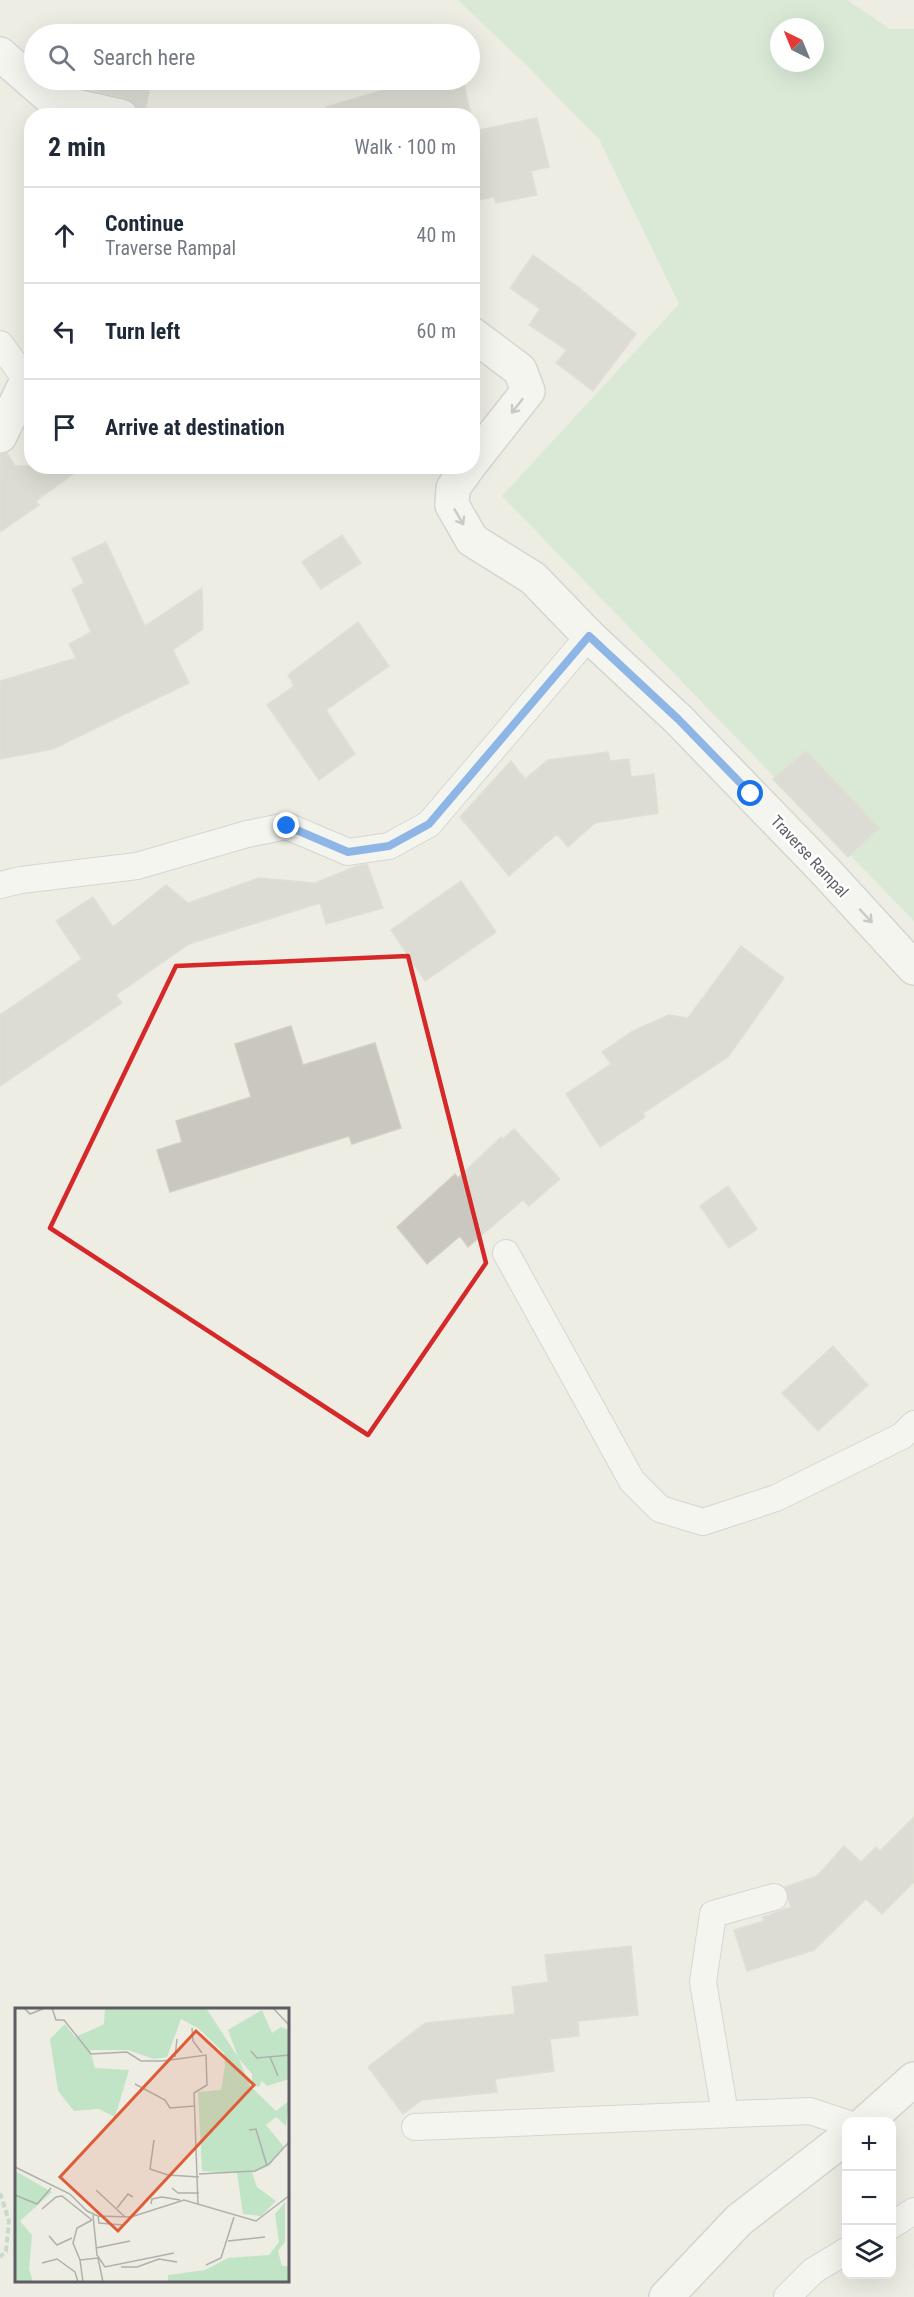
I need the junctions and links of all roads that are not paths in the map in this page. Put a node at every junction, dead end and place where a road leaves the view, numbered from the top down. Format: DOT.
graph roads {
  1 [pos="0,54"];
  2 [pos="24,75"];
  3 [pos="41,90"];
  4 [pos="85,108"];
  5 [pos="480,340"];
  6 [pos="0,344"];
  7 [pos="24,370"];
  8 [pos="24,386"];
  9 [pos="0,436"];
  10 [pos="480,452"];
  11 [pos="463,474"];
  12 [pos="589,636"];
  13 [pos="0,885"];
  14 [pos="914,968"];
  15 [pos="506,1252"];
  16 [pos="914,1424"];
  17 [pos="774,1898"];
  18 [pos="914,2079"];
  19 [pos="725,2114"];
  20 [pos="871,2117"];
  21 [pos="842,2122"];
  22 [pos="415,2127"];
  23 [pos="842,2141"];
  24 [pos="914,2211"];
  25 [pos="896,2222"];
  26 [pos="842,2253"];
  27 [pos="666,2297"];
  28 [pos="787,2297"];
  1 -- 2 [label="street"];
  3 -- 4 [label="street"];
  5 -- 10 [label="street, one-way"];
  6 -- 7 [label="lane"];
  8 -- 9 [label="street"];
  11 -- 12 [label="street, Traverse Rampal, one-way"];
  12 -- 13 [label="lane"];
  12 -- 14 [label="street, Traverse Rampal, one-way"];
  15 -- 16 [label="lane"];
  17 -- 19 [label="lane"];
  18 -- 20 [label="street"];
  19 -- 21 [label="lane"];
  19 -- 22 [label="lane"];
  23 -- 27 [label="street"];
  24 -- 25 [label="lane"];
  26 -- 28 [label="lane"];
}
